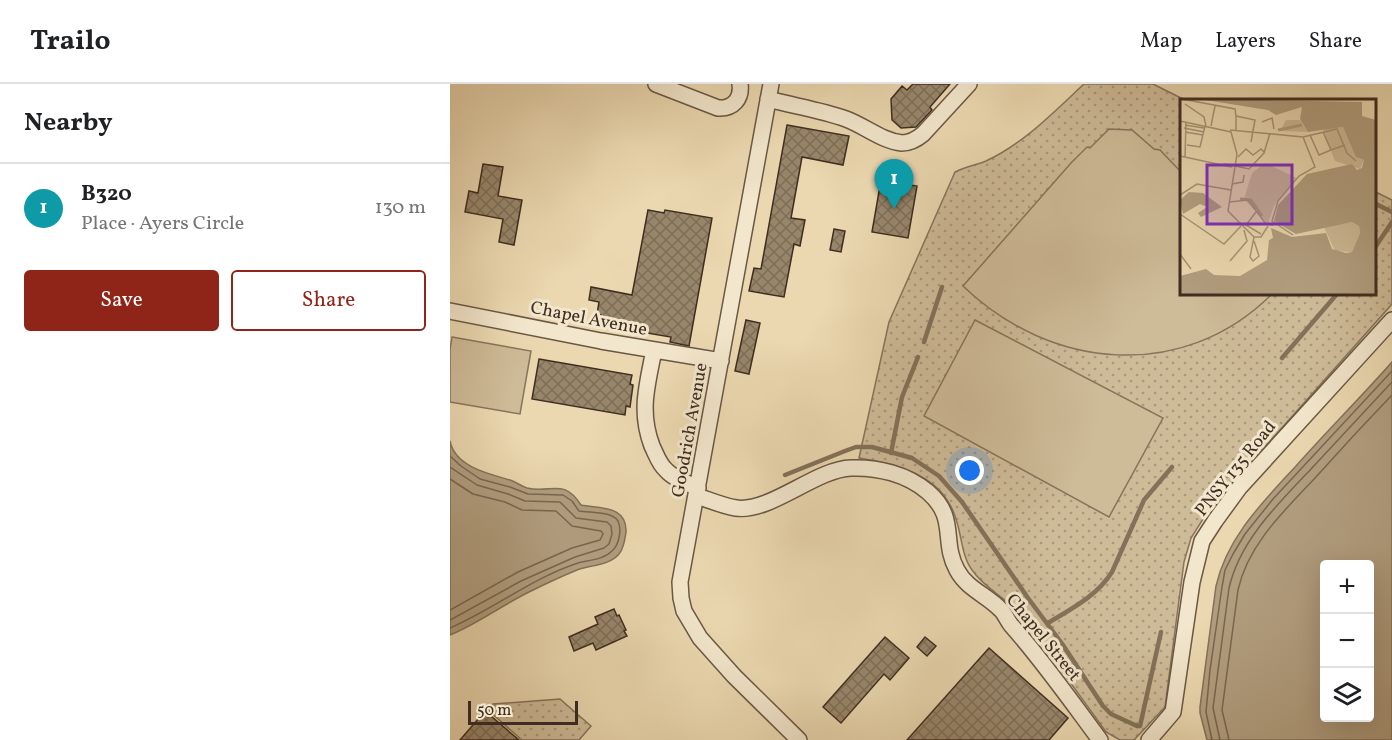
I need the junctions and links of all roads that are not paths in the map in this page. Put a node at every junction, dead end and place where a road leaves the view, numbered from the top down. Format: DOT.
graph roads {
  1 [pos="656,84"];
  2 [pos="741,84"];
  3 [pos="969,84"];
  4 [pos="770,92"];
  5 [pos="450,311"];
  6 [pos="1392,320"];
  7 [pos="654,350"];
  8 [pos="721,361"];
  9 [pos="697,492"];
  10 [pos="799,740"];
  11 [pos="1100,740"];
  12 [pos="1149,740"];
  1 -- 2 [label="street"];
  3 -- 4 [label="street"];
  4 -- 8 [label="street, Goodrich Avenue"];
  5 -- 7 [label="street, Chapel Avenue"];
  6 -- 12 [label="street, PNSY 135 Road"];
  7 -- 8 [label="street, Chapel Avenue"];
  7 -- 9 [label="street, Chapel Street"];
  8 -- 9 [label="street, Goodrich Avenue"];
  9 -- 10 [label="street, Goodrich Avenue"];
  9 -- 11 [label="street, Chapel Street"];
}
